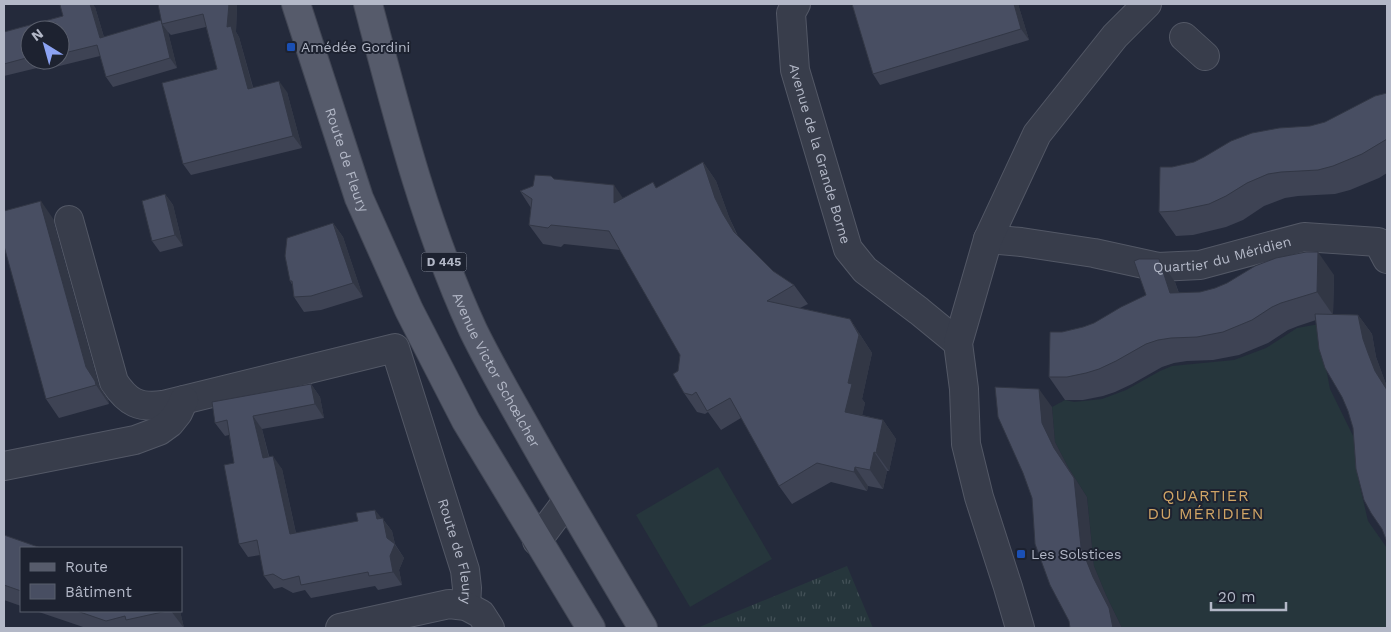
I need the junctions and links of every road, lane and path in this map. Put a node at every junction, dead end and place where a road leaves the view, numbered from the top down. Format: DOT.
graph roads {
  1 [pos="296,4"];
  2 [pos="368,4"];
  3 [pos="796,4"];
  4 [pos="1147,4"];
  5 [pos="1184,37"];
  6 [pos="1205,56"];
  7 [pos="69,220"];
  8 [pos="988,239"];
  9 [pos="1384,245"];
  10 [pos="958,343"];
  11 [pos="184,400"];
  12 [pos="4,466"];
  13 [pos="567,501"];
  14 [pos="537,541"];
  15 [pos="466,606"];
  16 [pos="340,628"];
  17 [pos="490,628"];
  18 [pos="591,628"];
  19 [pos="644,628"];
  20 [pos="1020,628"];
  1 -- 14 [label="main road, Route de Fleury"];
  2 -- 13 [label="main road, Avenue Victor Schœlcher / D 445"];
  3 -- 10 [label="street, Avenue de la Grande Borne"];
  4 -- 8 [label="street"];
  5 -- 6 [label="street"];
  7 -- 11 [label="street"];
  8 -- 9 [label="street, Quartier du Méridien"];
  8 -- 10 [label="street"];
  10 -- 20 [label="street"];
  11 -- 12 [label="street"];
  11 -- 15 [label="street, Route de Fleury"];
  13 -- 14 [label="street"];
  13 -- 19 [label="main road, Avenue Victor Schœlcher / D 445"];
  14 -- 18 [label="main road"];
  15 -- 16 [label="street"];
  15 -- 17 [label="street, Route de Fleury"];
}
